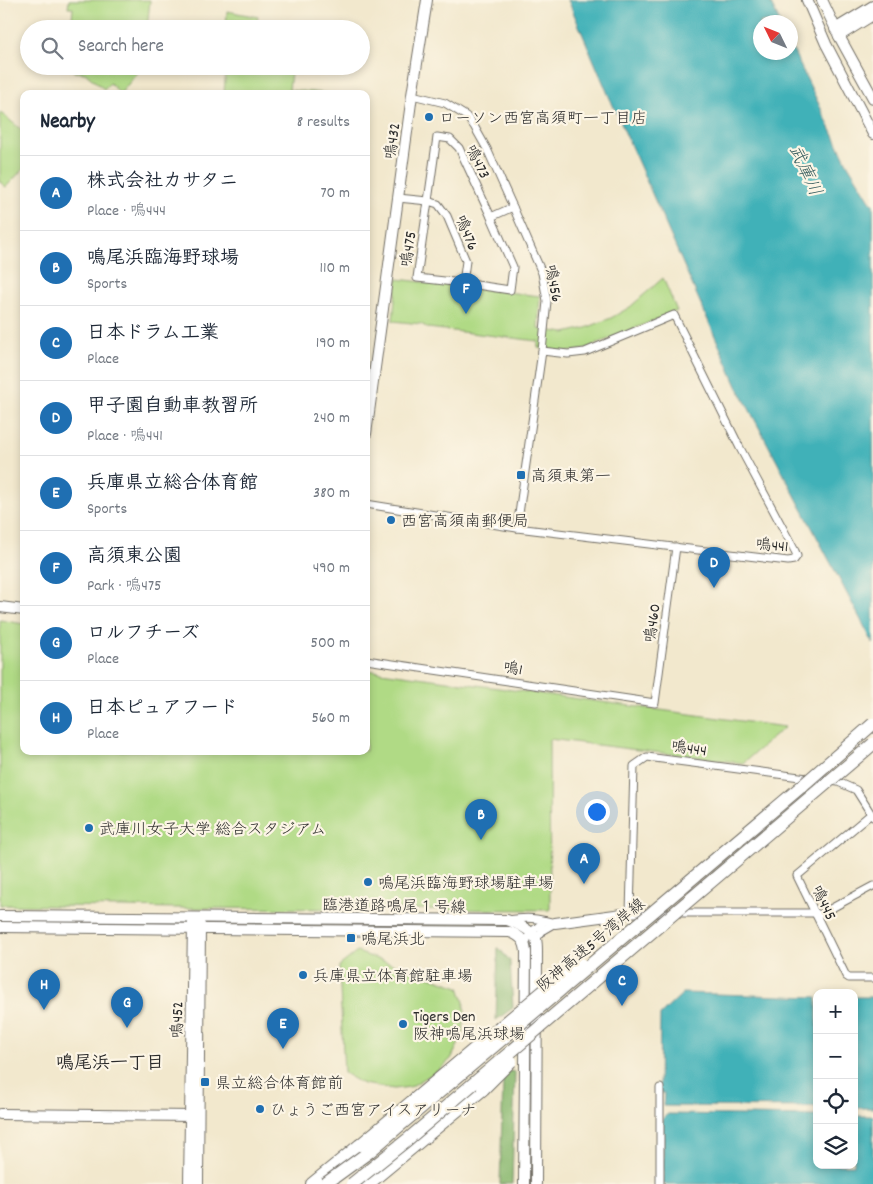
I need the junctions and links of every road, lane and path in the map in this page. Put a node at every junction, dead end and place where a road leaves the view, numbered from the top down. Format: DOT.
graph roads {
  1 [pos="426,0"];
  2 [pos="807,0"];
  3 [pos="817,0"];
  4 [pos="822,0"];
  5 [pos="873,6"];
  6 [pos="828,13"];
  7 [pos="873,15"];
  8 [pos="837,32"];
  9 [pos="412,95"];
  10 [pos="873,98"];
  11 [pos="873,134"];
  12 [pos="398,198"];
  13 [pos="428,201"];
  14 [pos="514,207"];
  15 [pos="491,217"];
  16 [pos="464,283"];
  17 [pos="542,351"];
  18 [pos="370,404"];
  19 [pos="370,505"];
  20 [pos="517,528"];
  21 [pos="676,547"];
  22 [pos="0,607"];
  23 [pos="20,610"];
  24 [pos="370,661"];
  25 [pos="655,703"];
  26 [pos="873,724"];
  27 [pos="873,744"];
  28 [pos="872,816"];
  29 [pos="712,862"];
  30 [pos="873,886"];
  31 [pos="630,913"];
  32 [pos="816,914"];
  33 [pos="0,916"];
  34 [pos="197,917"];
  35 [pos="508,920"];
  36 [pos="550,922"];
  37 [pos="0,927"];
  38 [pos="196,930"];
  39 [pos="533,936"];
  40 [pos="525,945"];
  41 [pos="873,978"];
  42 [pos="578,994"];
  43 [pos="660,1088"];
  44 [pos="0,1114"];
  45 [pos="194,1116"];
  46 [pos="189,1184"];
  47 [pos="198,1184"];
  48 [pos="312,1184"];
  49 [pos="325,1184"];
  50 [pos="352,1184"];
  51 [pos="368,1184"];
  52 [pos="524,1184"];
  53 [pos="536,1184"];
  54 [pos="660,1184"];
  1 -- 9 [label="street, 鳴432"];
  2 -- 11 [label="street"];
  3 -- 6 [label="street"];
  4 -- 6 [label="street"];
  5 -- 8 [label="street"];
  6 -- 8 [label="street"];
  7 -- 8 [label="street"];
  8 -- 10 [label="street"];
  9 -- 12 [label="street, 鳴432"];
  9 -- 14 [label="street, 鳴456"];
  12 -- 13 [label="street"];
  12 -- 18 [label="street, 鳴432"];
  13 -- 15 [label="street, 鳴473"];
  13 -- 16 [label="street, 鳴476"];
  13 -- 16 [label="street, 鳴475"];
  14 -- 15 [label="street"];
  14 -- 17 [label="street, 鳴456"];
  15 -- 16 [label="street, 鳴475"];
  17 -- 20 [label="street, 鳴456"];
  17 -- 21 [label="street, 鳴441"];
  19 -- 20 [label="street, 鳴441"];
  20 -- 21 [label="street, 鳴441"];
  21 -- 25 [label="street, 鳴460"];
  22 -- 23 [label="street"];
  24 -- 25 [label="street, 鳴1"];
  26 -- 29 [label="highway, 阪神高速5号湾岸線, bridge"];
  27 -- 42 [label="highway, 阪神高速5号湾岸線, bridge"];
  28 -- 31 [label="street, 鳴444"];
  28 -- 32 [label="street, 鳴445"];
  29 -- 48 [label="highway, bridge"];
  29 -- 49 [label="highway, 阪神高速5号湾岸線, bridge"];
  30 -- 32 [label="street"];
  31 -- 32 [label="street"];
  31 -- 36 [label="street"];
  32 -- 41 [label="street, 鳴445"];
  33 -- 34 [label="street, 臨港道路鳴尾１号線"];
  34 -- 35 [label="street, 臨港道路鳴尾１号線"];
  34 -- 38 [label="street, 鳴452"];
  35 -- 36 [label="street"];
  35 -- 39 [label="street, 臨港道路鳴尾１号線"];
  36 -- 39 [label="street"];
  37 -- 38 [label="street, 臨港道路鳴尾１号線"];
  38 -- 40 [label="street, 臨港道路鳴尾１号線"];
  38 -- 45 [label="street, 鳴452"];
  39 -- 40 [label="street"];
  39 -- 53 [label="street"];
  40 -- 52 [label="street"];
  42 -- 50 [label="highway, 阪神高速5号湾岸線, bridge"];
  42 -- 51 [label="highway, bridge"];
  43 -- 54 [label="street"];
  44 -- 45 [label="street"];
  45 -- 46 [label="street, 鳴452"];
  45 -- 47 [label="street, 鳴452"];
}
